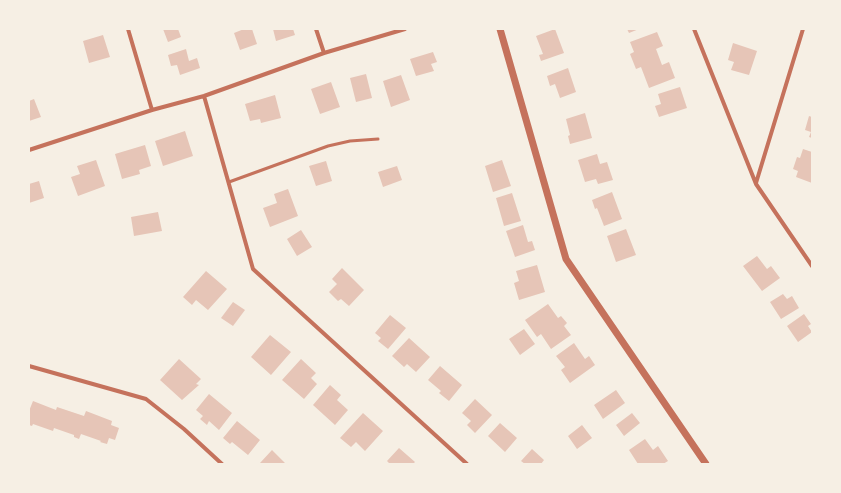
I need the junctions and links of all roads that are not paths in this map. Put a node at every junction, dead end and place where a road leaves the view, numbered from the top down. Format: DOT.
graph roads {
  1 [pos="128,29"];
  2 [pos="316,29"];
  3 [pos="405,29"];
  4 [pos="500,29"];
  5 [pos="694,29"];
  6 [pos="803,29"];
  7 [pos="324,53"];
  8 [pos="204,96"];
  9 [pos="152,110"];
  10 [pos="378,139"];
  11 [pos="29,150"];
  12 [pos="229,182"];
  13 [pos="756,184"];
  14 [pos="812,266"];
  15 [pos="29,366"];
  16 [pos="222,464"];
  17 [pos="467,464"];
  18 [pos="706,464"];
  1 -- 9 [label="street"];
  2 -- 7 [label="street"];
  3 -- 7 [label="street"];
  4 -- 18 [label="street"];
  5 -- 13 [label="street"];
  6 -- 13 [label="street"];
  7 -- 8 [label="street"];
  8 -- 9 [label="street"];
  8 -- 12 [label="street"];
  9 -- 11 [label="street"];
  10 -- 12 [label="lane"];
  12 -- 17 [label="street"];
  13 -- 14 [label="street"];
  15 -- 16 [label="street"];
}
